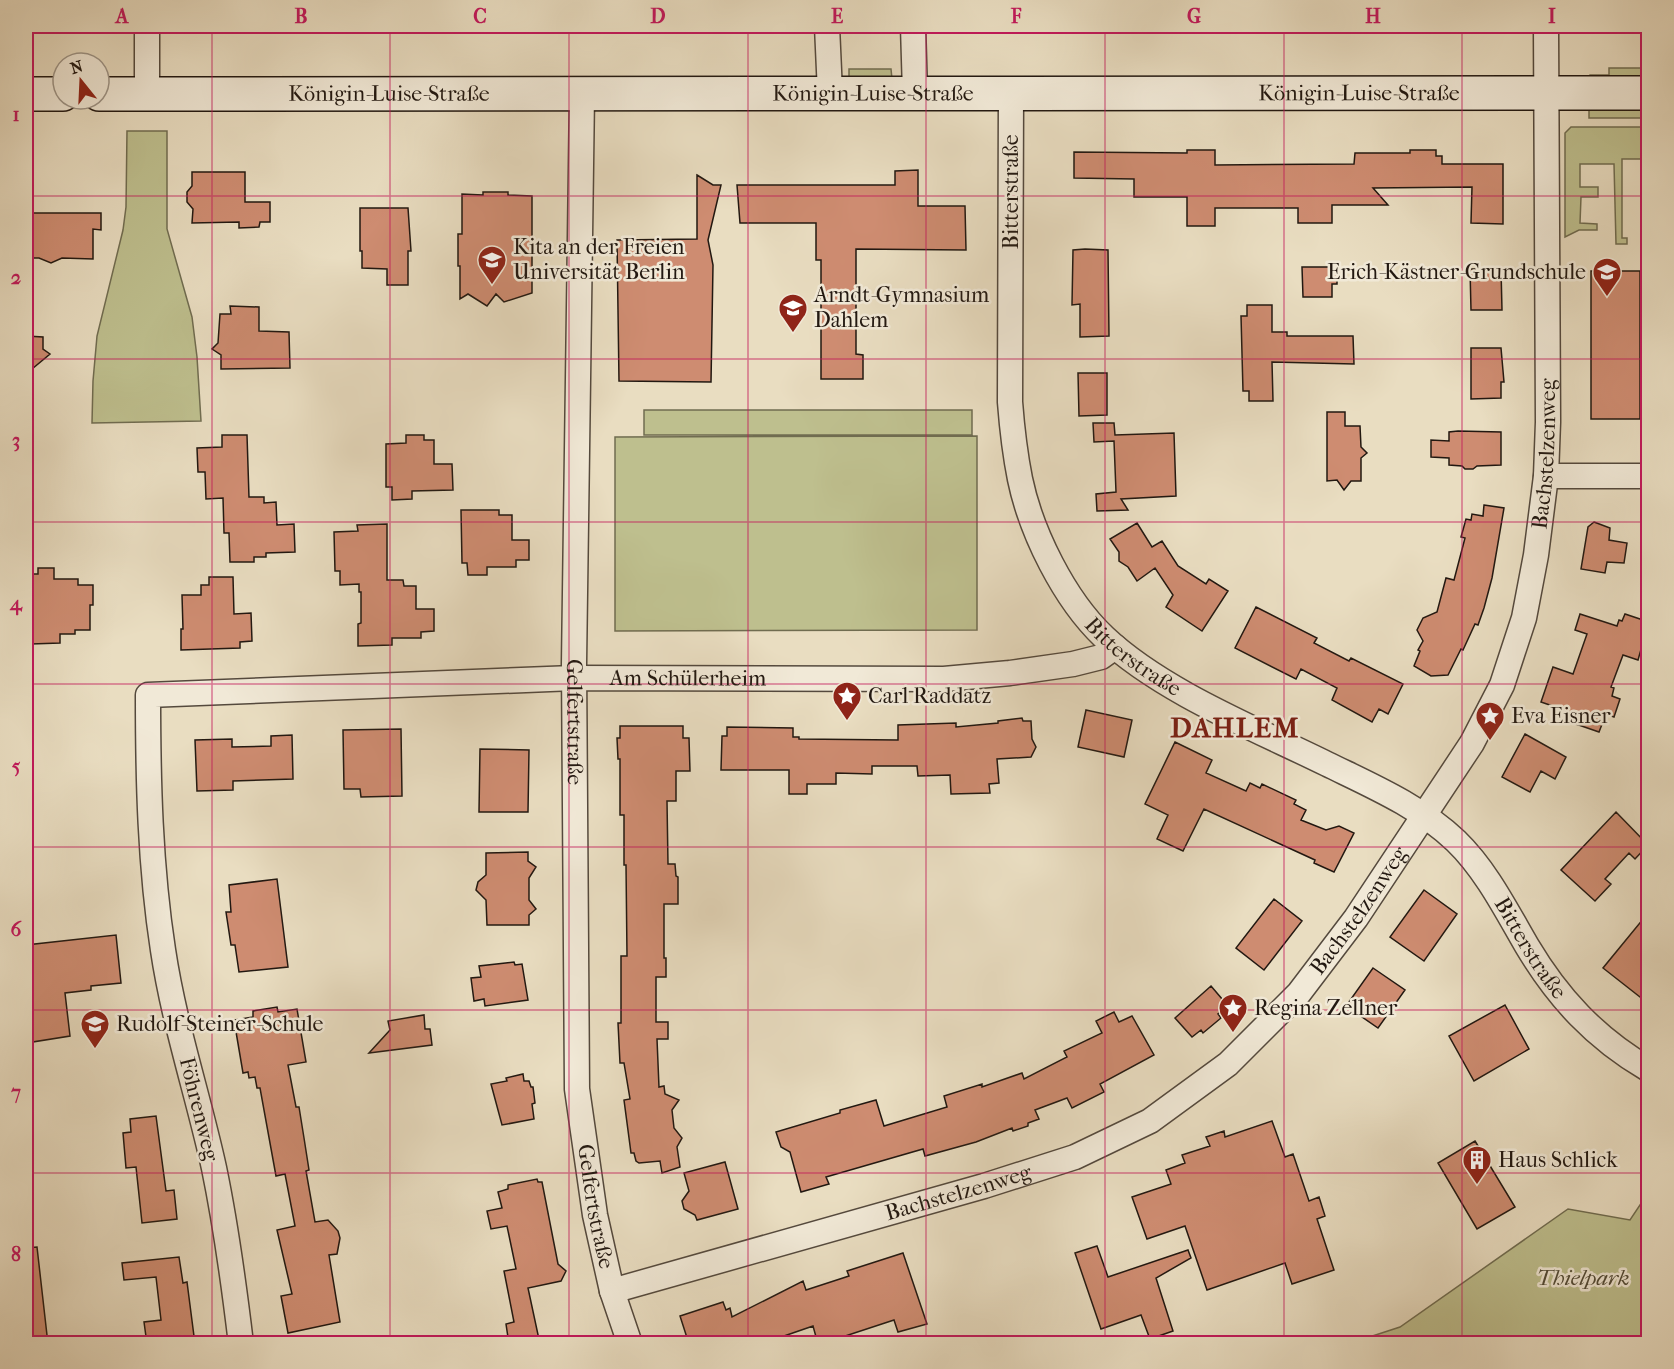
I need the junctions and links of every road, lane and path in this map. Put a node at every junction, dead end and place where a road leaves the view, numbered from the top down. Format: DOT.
graph roads {
  1 [pos="147,26"];
  2 [pos="827,26"];
  3 [pos="913,26"];
  4 [pos="1546,26"];
  5 [pos="830,93"];
  6 [pos="915,93"];
  7 [pos="1011,93"];
  8 [pos="1546,93"];
  9 [pos="1648,93"];
  10 [pos="26,94"];
  11 [pos="51,94"];
  12 [pos="111,94"];
  13 [pos="147,94"];
  14 [pos="582,94"];
  15 [pos="1545,476"];
  16 [pos="1648,476"];
  17 [pos="1115,647"];
  18 [pos="574,678"];
  19 [pos="148,695"];
  20 [pos="1424,816"];
  21 [pos="1648,1069"];
  22 [pos="612,1291"];
  23 [pos="241,1344"];
  24 [pos="630,1344"];
  1 -- 13 [label="street"];
  2 -- 5 [label="street"];
  3 -- 6 [label="street"];
  4 -- 8 [label="street, Bachstelzenweg"];
  5 -- 6 [label="main road, Königin-Luise-Straße"];
  5 -- 14 [label="main road, Königin-Luise-Straße"];
  6 -- 7 [label="main road, Königin-Luise-Straße"];
  7 -- 8 [label="main road, Königin-Luise-Straße"];
  7 -- 17 [label="street, Bitterstraße"];
  8 -- 9 [label="main road, Königin-Luise-Straße"];
  8 -- 15 [label="street, Bachstelzenweg"];
  10 -- 11 [label="main road"];
  12 -- 13 [label="main road, Königin-Luise-Straße"];
  13 -- 14 [label="main road, Königin-Luise-Straße"];
  14 -- 18 [label="street, Gelfertstraße"];
  15 -- 16 [label="street"];
  15 -- 20 [label="street, Bachstelzenweg"];
  17 -- 18 [label="street, Am Schülerheim"];
  17 -- 20 [label="street, Bitterstraße"];
  18 -- 19 [label="street, Am Schülerheim"];
  18 -- 22 [label="street, Gelfertstraße"];
  19 -- 23 [label="street, Föhrenweg"];
  20 -- 21 [label="street, Bitterstraße"];
  20 -- 22 [label="street, Bachstelzenweg"];
  22 -- 24 [label="street, Gelfertstraße"];
}
